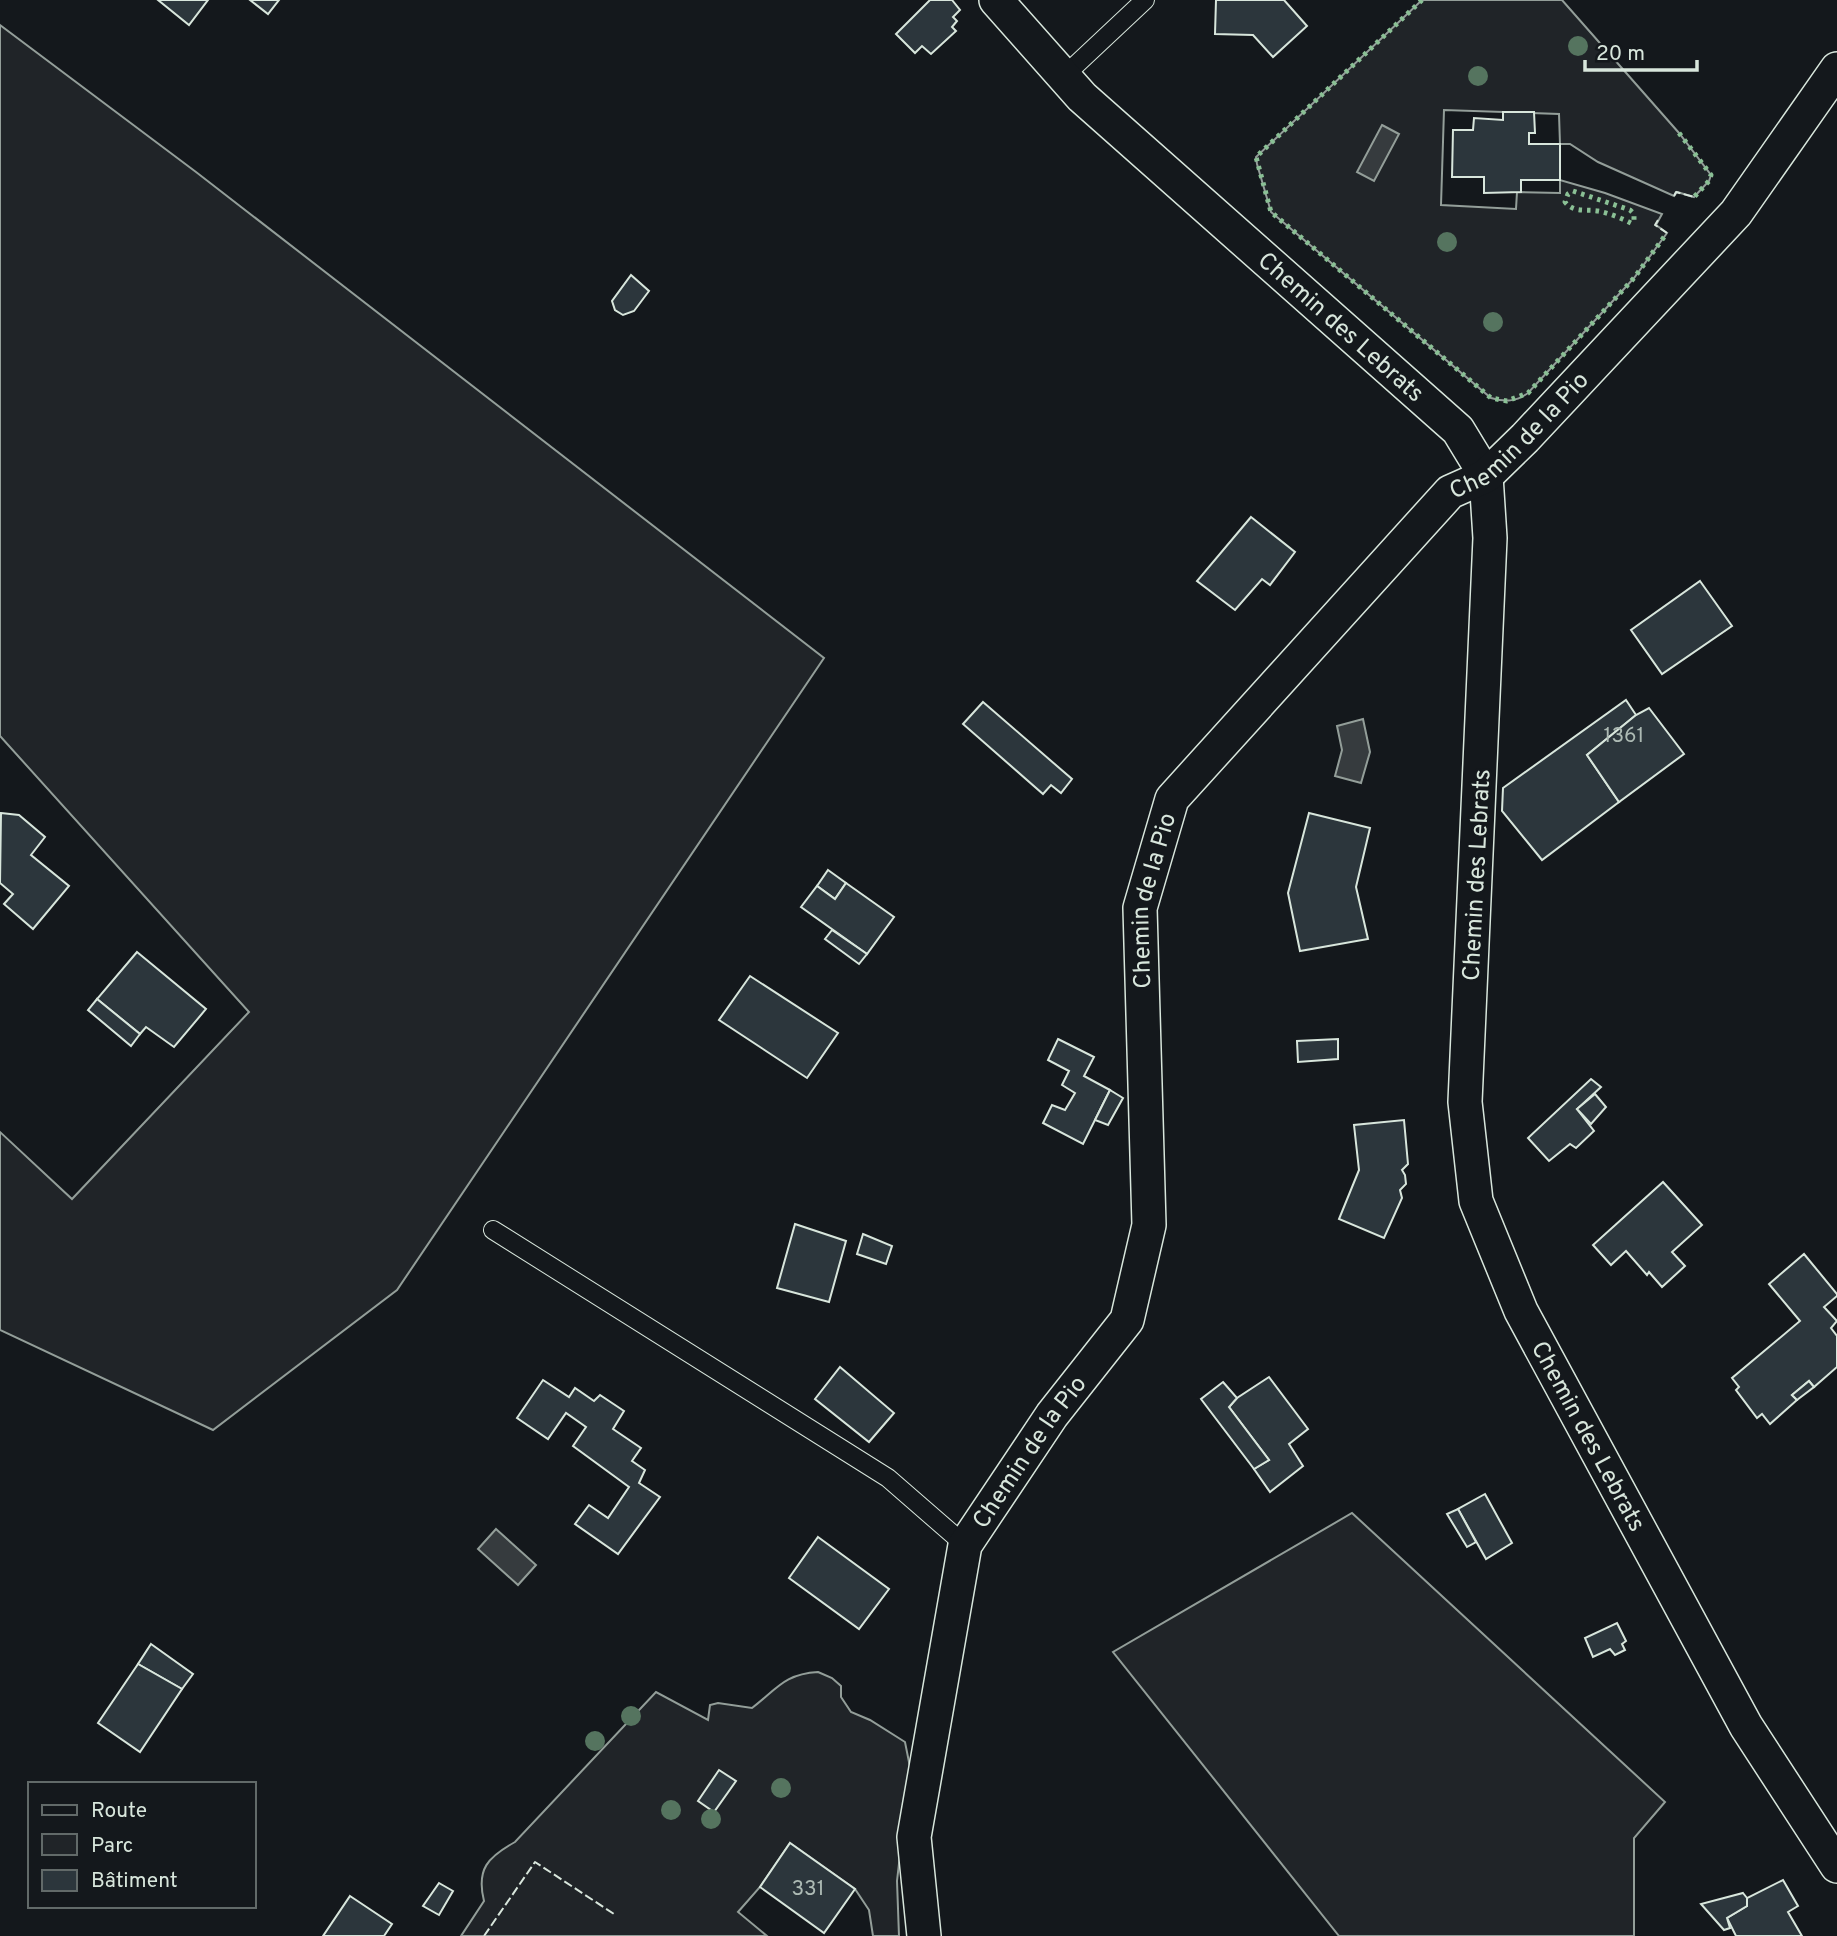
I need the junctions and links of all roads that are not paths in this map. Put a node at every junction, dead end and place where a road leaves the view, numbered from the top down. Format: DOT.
graph roads {
  1 [pos="996,0"];
  2 [pos="1145,0"];
  3 [pos="1837,69"];
  4 [pos="1064,76"];
  5 [pos="1486,476"];
  6 [pos="493,1230"];
  7 [pos="965,1545"];
  8 [pos="1837,1866"];
  9 [pos="924,1936"];
  1 -- 4 [label="street, Chemin des Lebrats"];
  2 -- 4 [label="lane"];
  3 -- 5 [label="street, Chemin de la Pio"];
  4 -- 5 [label="street, Chemin des Lebrats"];
  5 -- 7 [label="street, Chemin de la Pio"];
  5 -- 8 [label="street, Chemin des Lebrats"];
  6 -- 7 [label="lane"];
  7 -- 9 [label="street, Chemin de la Pio"];
}
